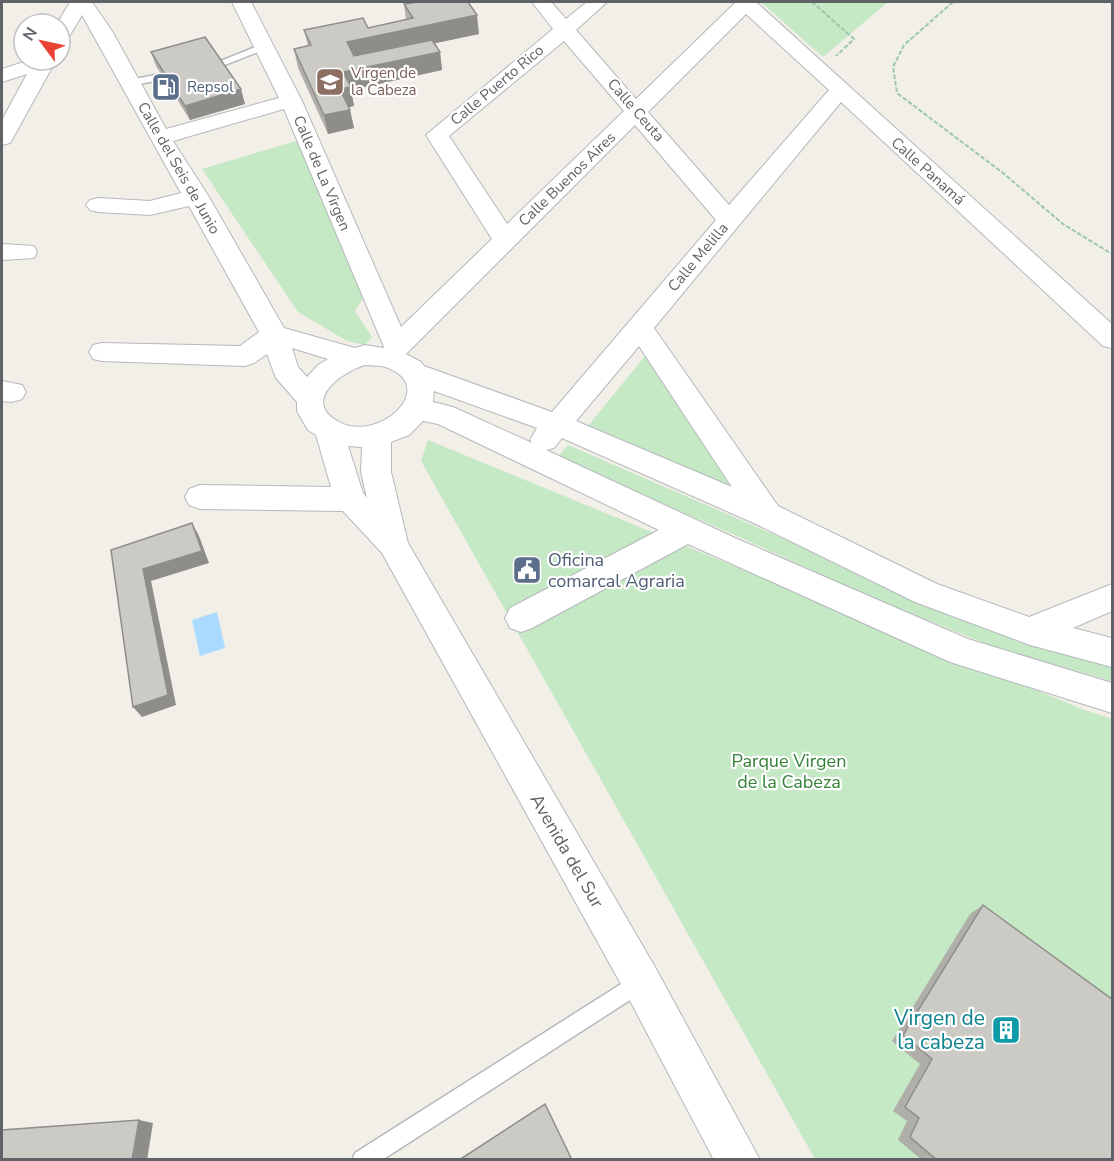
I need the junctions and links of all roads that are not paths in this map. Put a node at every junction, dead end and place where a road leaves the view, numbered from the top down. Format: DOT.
graph roads {
  1 [pos="82,2"];
  2 [pos="245,2"];
  3 [pos="541,2"];
  4 [pos="598,2"];
  5 [pos="745,2"];
  6 [pos="72,17"];
  7 [pos="565,29"];
  8 [pos="265,46"];
  9 [pos="40,72"];
  10 [pos="129,83"];
  11 [pos="840,90"];
  12 [pos="291,101"];
  13 [pos="637,111"];
  14 [pos="162,137"];
  15 [pos="2,138"];
  16 [pos="197,197"];
  17 [pos="98,205"];
  18 [pos="729,220"];
  19 [pos="505,240"];
  20 [pos="639,326"];
  21 [pos="274,334"];
  22 [pos="1113,339"];
  23 [pos="102,352"];
  24 [pos="394,352"];
  25 [pos="352,357"];
  26 [pos="417,374"];
  27 [pos="310,399"];
  28 [pos="417,410"];
  29 [pos="556,424"];
  30 [pos="328,429"];
  31 [pos="377,436"];
  32 [pos="532,455"];
  33 [pos="200,497"];
  34 [pos="350,499"];
  35 [pos="767,515"];
  36 [pos="687,530"];
  37 [pos="393,544"];
  38 [pos="1113,597"];
  39 [pos="521,618"];
  40 [pos="1029,631"];
  41 [pos="1113,652"];
  42 [pos="1113,698"];
  43 [pos="640,981"];
  44 [pos="362,1160"];
  45 [pos="738,1160"];
  1 -- 6 [label="street"];
  1 -- 10 [label="street, Calle del Seis de Junio"];
  2 -- 8 [label="street, Calle de La Virgen"];
  3 -- 7 [label="street, Calle Ceuta"];
  4 -- 7 [label="street, Calle Puerto Rico"];
  5 -- 11 [label="street, Calle Panamá"];
  5 -- 13 [label="street, Calle Buenos Aires"];
  7 -- 13 [label="street, Calle Ceuta"];
  7 -- 19 [label="street, Calle Puerto Rico"];
  8 -- 10 [label="lane"];
  8 -- 12 [label="street, Calle de La Virgen"];
  9 -- 15 [label="street"];
  10 -- 14 [label="street, Calle del Seis de Junio"];
  11 -- 18 [label="street, Calle Melilla"];
  11 -- 22 [label="street, Calle Panamá"];
  12 -- 14 [label="street"];
  12 -- 24 [label="street, Calle de La Virgen"];
  13 -- 18 [label="street, Calle Ceuta"];
  13 -- 19 [label="street, Calle Buenos Aires"];
  14 -- 16 [label="street, Calle del Seis de Junio"];
  16 -- 17 [label="street"];
  16 -- 21 [label="street, Calle del Seis de Junio"];
  18 -- 20 [label="street, Calle Melilla"];
  19 -- 24 [label="street, Calle Buenos Aires"];
  20 -- 29 [label="street, Calle Melilla"];
  20 -- 35 [label="street"];
  21 -- 23 [label="street"];
  21 -- 25 [label="street"];
  21 -- 27 [label="street, Calle del Seis de Junio"];
  24 -- 25 [label="street"];
  24 -- 26 [label="street"];
  25 -- 27 [label="street"];
  26 -- 28 [label="street"];
  26 -- 29 [label="street"];
  27 -- 30 [label="street"];
  28 -- 31 [label="street"];
  28 -- 32 [label="street"];
  29 -- 32 [label="street, Calle Melilla"];
  29 -- 35 [label="street"];
  30 -- 31 [label="street"];
  30 -- 34 [label="street, Avenida del Sur"];
  31 -- 37 [label="street, Avenida del Sur"];
  32 -- 36 [label="street"];
  33 -- 34 [label="street"];
  34 -- 37 [label="street, Avenida del Sur"];
  35 -- 40 [label="street"];
  36 -- 39 [label="street"];
  36 -- 42 [label="street"];
  37 -- 43 [label="street, Avenida del Sur"];
  38 -- 40 [label="street"];
  40 -- 41 [label="street"];
  43 -- 44 [label="lane"];
  43 -- 45 [label="street, Avenida del Sur"];
}
